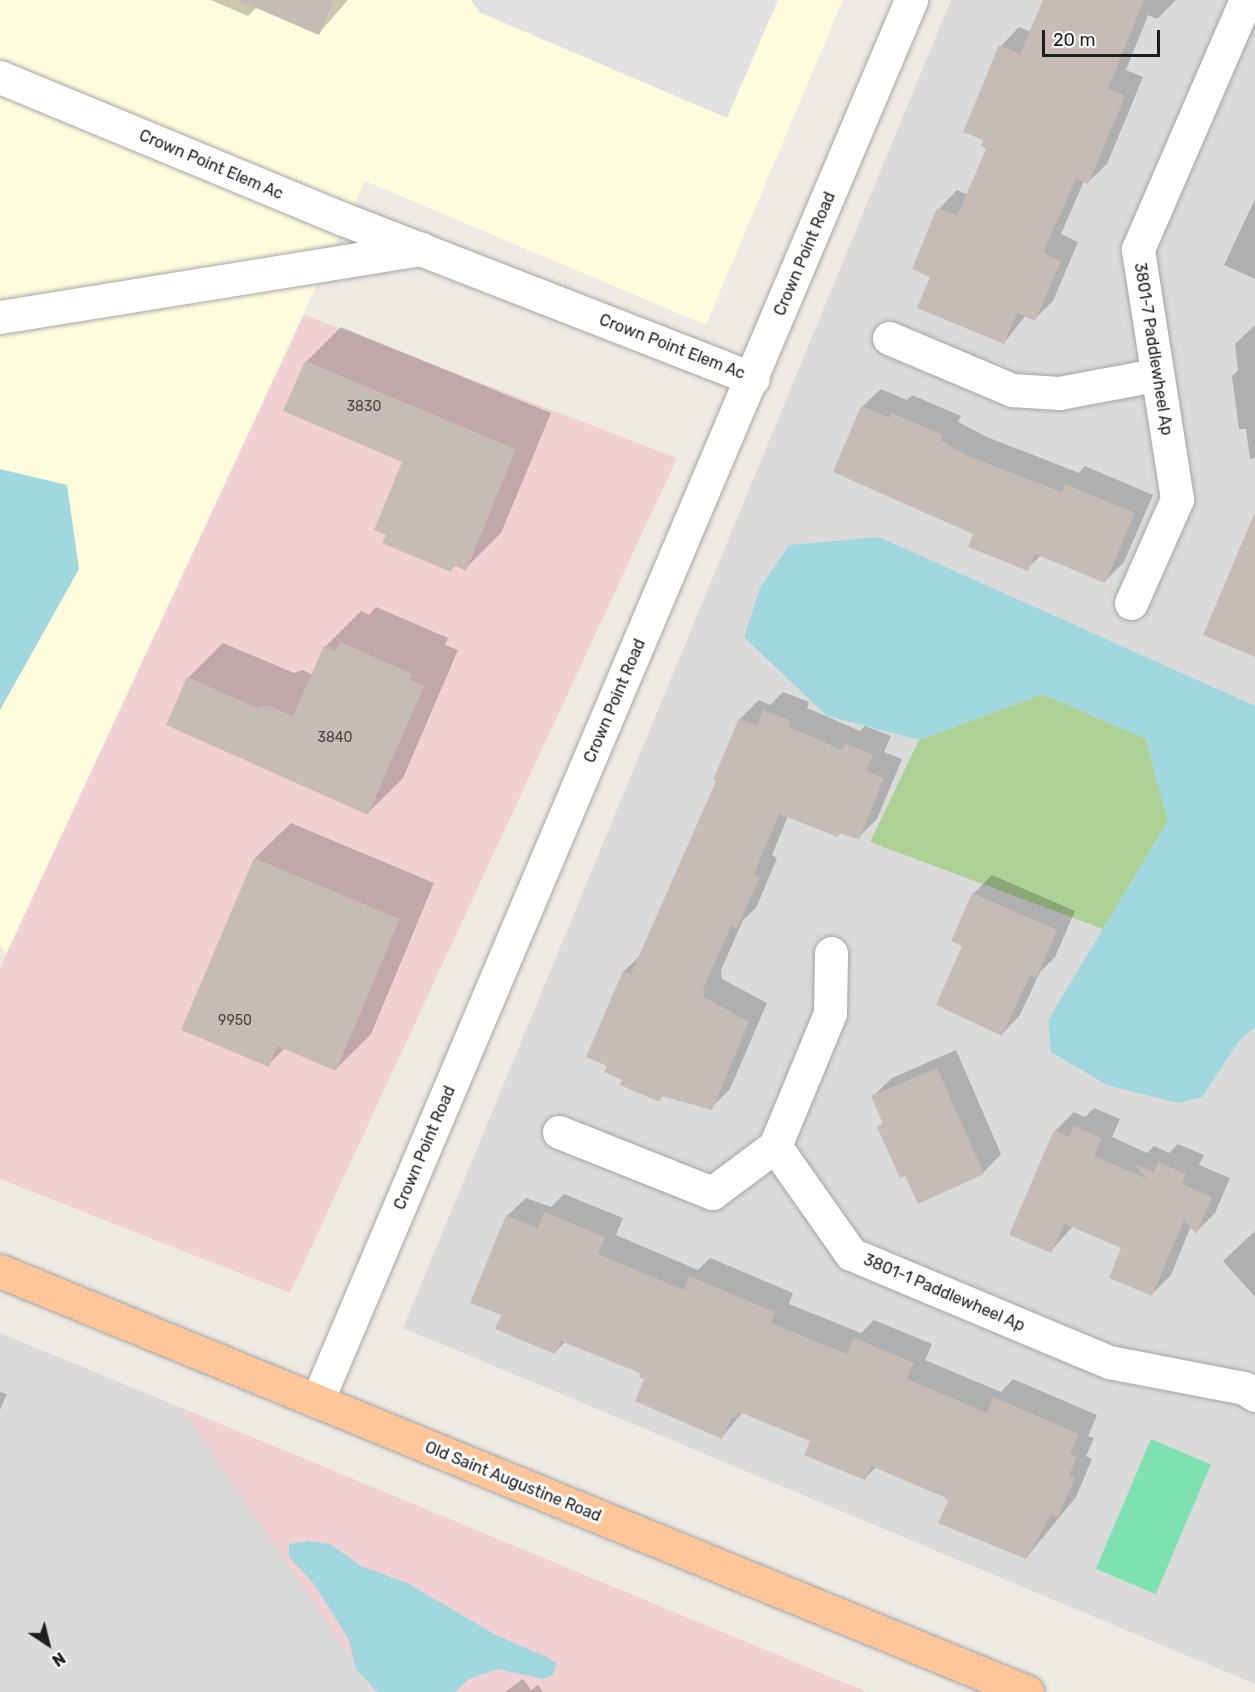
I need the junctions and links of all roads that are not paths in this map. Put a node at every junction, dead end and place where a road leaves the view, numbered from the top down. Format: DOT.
graph roads {
  1 [pos="911,0"];
  2 [pos="1245,0"];
  3 [pos="0,77"];
  4 [pos="424,248"];
  5 [pos="0,317"];
  6 [pos="889,338"];
  7 [pos="1155,375"];
  8 [pos="753,379"];
  9 [pos="1131,603"];
  10 [pos="831,953"];
  11 [pos="558,1132"];
  12 [pos="775,1146"];
  13 [pos="0,1271"];
  14 [pos="1255,1395"];
  15 [pos="317,1401"];
  16 [pos="1027,1692"];
  1 -- 8 [label="street, Crown Point Road"];
  2 -- 7 [label="street, 3801-7 Paddlewheel Ap"];
  3 -- 4 [label="street, Crown Point Elem Ac"];
  4 -- 5 [label="street"];
  4 -- 8 [label="street, Crown Point Elem Ac"];
  6 -- 7 [label="street"];
  7 -- 9 [label="street, 3801-7 Paddlewheel Ap"];
  8 -- 15 [label="street, Crown Point Road"];
  10 -- 12 [label="street"];
  11 -- 12 [label="street"];
  12 -- 14 [label="street, 3801-1 Paddlewheel Ap"];
  13 -- 15 [label="main road, Old Saint Augustine Road"];
  15 -- 16 [label="main road, Old Saint Augustine Road"];
}
